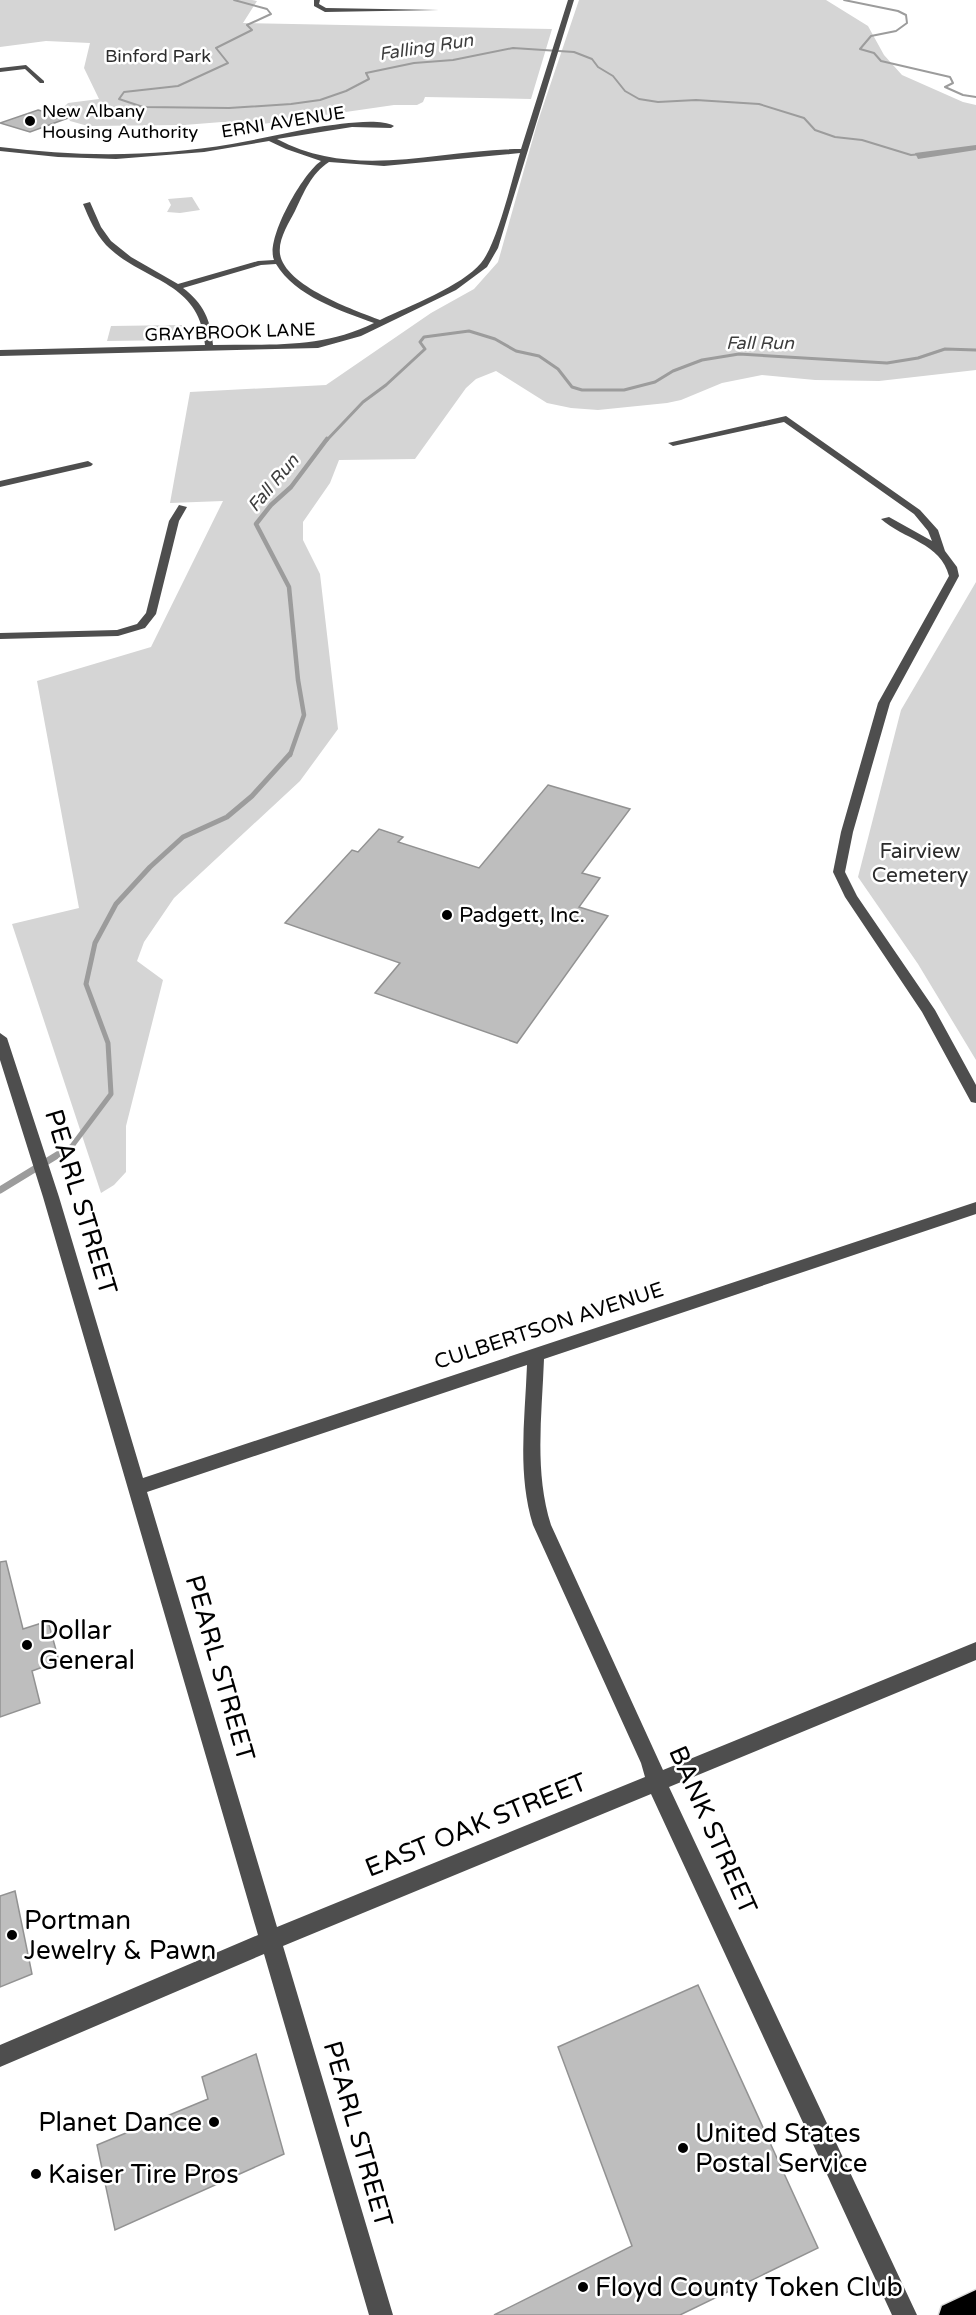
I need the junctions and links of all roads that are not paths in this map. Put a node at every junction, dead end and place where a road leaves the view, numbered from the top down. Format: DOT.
graph roads {
  1 [pos="317,0"];
  2 [pos="394,0"];
  3 [pos="571,0"];
  4 [pos="393,10"];
  5 [pos="436,10"];
  6 [pos="0,70"];
  7 [pos="42,82"];
  8 [pos="391,126"];
  9 [pos="271,139"];
  10 [pos="0,149"];
  11 [pos="523,152"];
  12 [pos="327,160"];
  13 [pos="87,204"];
  14 [pos="279,262"];
  15 [pos="176,287"];
  16 [pos="381,324"];
  17 [pos="209,348"];
  18 [pos="0,353"];
  19 [pos="673,443"];
  20 [pos="88,464"];
  21 [pos="0,484"];
  22 [pos="182,507"];
  23 [pos="886,519"];
  24 [pos="940,551"];
  25 [pos="0,636"];
  26 [pos="0,1038"];
  27 [pos="976,1098"];
  28 [pos="976,1208"];
  29 [pos="536,1354"];
  30 [pos="137,1488"];
  31 [pos="976,1651"];
  32 [pos="656,1782"];
  33 [pos="272,1940"];
  34 [pos="0,2056"];
  35 [pos="976,2302"];
  36 [pos="381,2315"];
  37 [pos="905,2315"];
  38 [pos="951,2315"];
  1 -- 4 [label="street"];
  2 -- 4 [label="street"];
  3 -- 11 [label="street, GRAYBROOK LANE"];
  4 -- 5 [label="street"];
  6 -- 7 [label="street"];
  8 -- 9 [label="street, ERNI AVENUE"];
  9 -- 10 [label="street, ERNI AVENUE"];
  9 -- 12 [label="street"];
  11 -- 12 [label="street"];
  11 -- 16 [label="street, GRAYBROOK LANE"];
  12 -- 14 [label="street"];
  13 -- 15 [label="street"];
  14 -- 15 [label="street"];
  14 -- 16 [label="street"];
  15 -- 17 [label="street"];
  16 -- 17 [label="street, GRAYBROOK LANE"];
  17 -- 18 [label="street, GRAYBROOK LANE"];
  19 -- 24 [label="street"];
  20 -- 21 [label="street"];
  22 -- 25 [label="street"];
  23 -- 24 [label="street"];
  24 -- 27 [label="street"];
  26 -- 30 [label="street, PEARL STREET"];
  28 -- 29 [label="street, CULBERTSON AVENUE"];
  29 -- 30 [label="street, CULBERTSON AVENUE"];
  29 -- 32 [label="street, BANK STREET"];
  30 -- 33 [label="street, PEARL STREET"];
  31 -- 32 [label="street, EAST OAK STREET"];
  32 -- 33 [label="street, EAST OAK STREET"];
  32 -- 37 [label="street, BANK STREET"];
  33 -- 34 [label="street, EAST OAK STREET"];
  33 -- 36 [label="street, PEARL STREET"];
  35 -- 38 [label="main road"];
}
